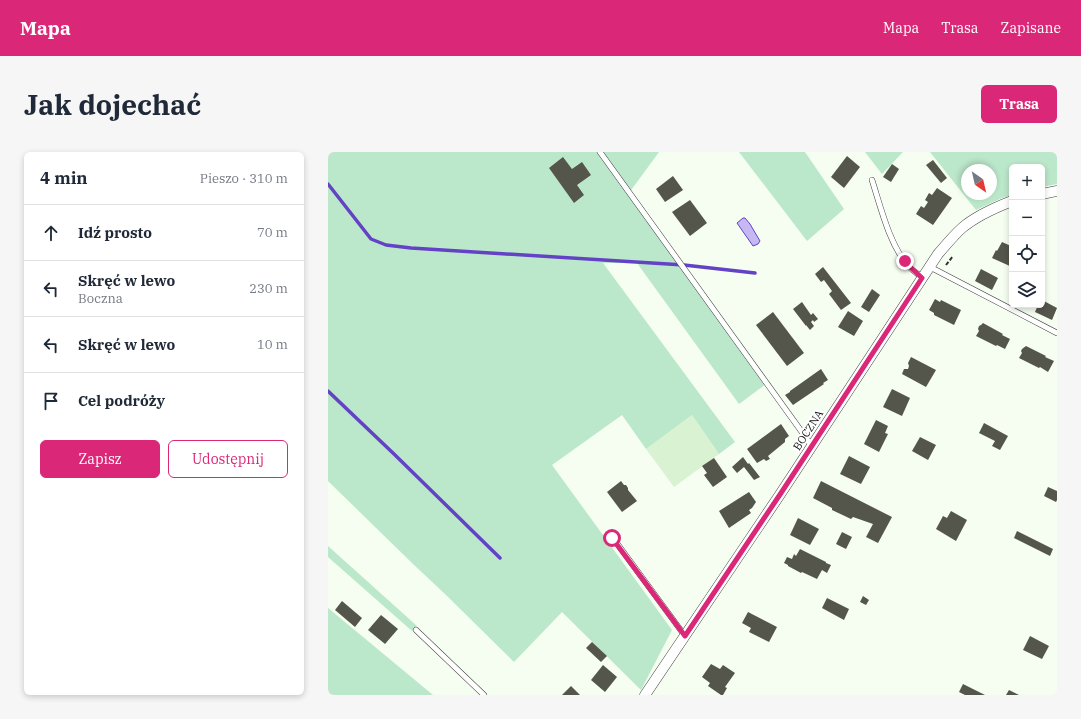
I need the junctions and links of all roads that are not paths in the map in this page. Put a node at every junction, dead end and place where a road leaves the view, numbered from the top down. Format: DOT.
graph roads {
  1 [pos="600,152"];
  2 [pos="872,180"];
  3 [pos="1057,191"];
  4 [pos="1045,193"];
  5 [pos="1009,202"];
  6 [pos="930,267"];
  7 [pos="922,278"];
  8 [pos="1057,333"];
  9 [pos="812,446"];
  10 [pos="612,538"];
  11 [pos="416,630"];
  12 [pos="685,636"];
  13 [pos="484,695"];
  14 [pos="645,695"];
  1 -- 9 [label="lane"];
  2 -- 7 [label="lane"];
  3 -- 4 [label="street"];
  5 -- 6 [label="street, BOCZNA"];
  6 -- 7 [label="street, BOCZNA"];
  6 -- 8 [label="lane"];
  7 -- 9 [label="street, BOCZNA"];
  9 -- 12 [label="street, BOCZNA"];
  10 -- 12 [label="lane"];
  11 -- 13 [label="lane"];
  12 -- 14 [label="street, BOCZNA"];
}
